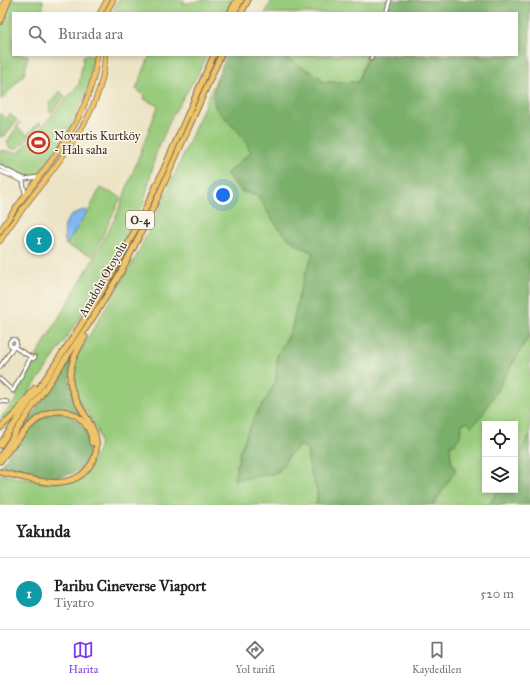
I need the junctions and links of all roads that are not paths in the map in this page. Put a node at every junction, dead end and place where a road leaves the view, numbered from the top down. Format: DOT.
graph roads {
  1 [pos="6,0"];
  2 [pos="9,0"];
  3 [pos="106,0"];
  4 [pos="112,0"];
  5 [pos="237,0"];
  6 [pos="241,0"];
  7 [pos="248,0"];
  8 [pos="391,0"];
  9 [pos="100,12"];
  10 [pos="106,12"];
  11 [pos="231,12"];
  12 [pos="235,12"];
  13 [pos="242,12"];
  14 [pos="387,12"];
  15 [pos="0,14"];
  16 [pos="0,22"];
  17 [pos="97,56"];
  18 [pos="105,56"];
  19 [pos="214,56"];
  20 [pos="221,56"];
  21 [pos="372,56"];
  22 [pos="371,59"];
  23 [pos="95,68"];
  24 [pos="103,69"];
  25 [pos="78,119"];
  26 [pos="85,124"];
  27 [pos="73,129"];
  28 [pos="79,134"];
  29 [pos="0,169"];
  30 [pos="42,175"];
  31 [pos="24,198"];
  32 [pos="0,231"];
  33 [pos="0,241"];
  34 [pos="109,292"];
  35 [pos="13,346"];
  36 [pos="0,364"];
  37 [pos="0,367"];
  38 [pos="48,374"];
  39 [pos="0,379"];
  40 [pos="0,401"];
  41 [pos="8,402"];
  42 [pos="0,428"];
  43 [pos="0,445"];
  44 [pos="0,457"];
  45 [pos="0,461"];
  46 [pos="0,470"];
  1 -- 15 [label="main road"];
  2 -- 16 [label="main road"];
  3 -- 9 [label="main road"];
  4 -- 10 [label="main road"];
  5 -- 11 [label="highway"];
  6 -- 12 [label="highway"];
  7 -- 13 [label="highway"];
  8 -- 14 [label="street"];
  17 -- 23 [label="main road"];
  18 -- 24 [label="main road"];
  19 -- 38 [label="highway, Anadolu Otoyolu / O-4"];
  20 -- 34 [label="highway, Anadolu Otoyolu / O-4"];
  21 -- 22 [label="street"];
  23 -- 24 [label="main road"];
  23 -- 25 [label="main road"];
  24 -- 26 [label="main road"];
  25 -- 26 [label="main road"];
  25 -- 27 [label="main road"];
  26 -- 28 [label="main road"];
  27 -- 28 [label="main road"];
  27 -- 30 [label="main road"];
  28 -- 33 [label="main road"];
  29 -- 30 [label="street"];
  29 -- 31 [label="street"];
  30 -- 31 [label="main road"];
  31 -- 32 [label="main road"];
  34 -- 44 [label="highway, Anadolu Otoyolu / O-4"];
  34 -- 46 [label="highway"];
  35 -- 36 [label="street"];
  35 -- 37 [label="street"];
  35 -- 39 [label="street"];
  38 -- 42 [label="highway"];
  38 -- 43 [label="highway, Anadolu Otoyolu / O-4"];
  40 -- 41 [label="street"];
  45 -- 46 [label="highway"];
}
